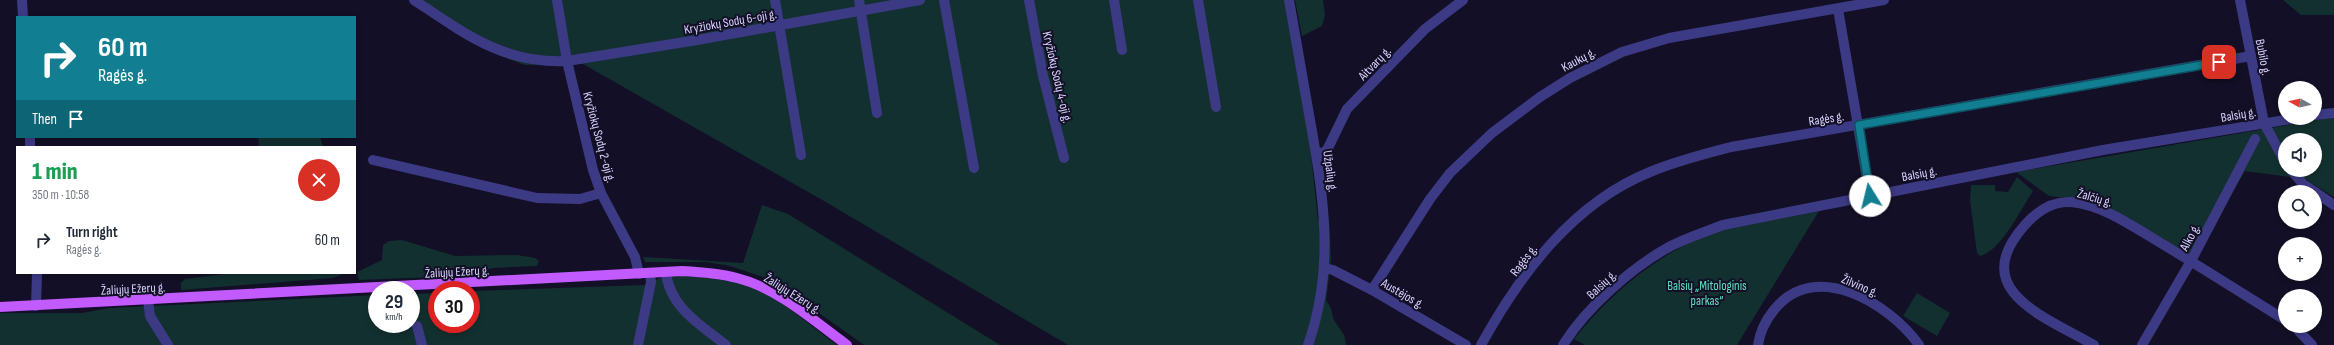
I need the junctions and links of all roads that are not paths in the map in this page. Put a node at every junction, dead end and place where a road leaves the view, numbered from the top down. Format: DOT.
graph roads {
  1 [pos="22,0"];
  2 [pos="414,0"];
  3 [pos="557,0"];
  4 [pos="775,0"];
  5 [pos="859,0"];
  6 [pos="920,0"];
  7 [pos="944,0"];
  8 [pos="1029,0"];
  9 [pos="1114,0"];
  10 [pos="1198,0"];
  11 [pos="1289,0"];
  12 [pos="1464,0"];
  13 [pos="1884,0"];
  14 [pos="2240,0"];
  15 [pos="1838,8"];
  16 [pos="861,12"];
  17 [pos="23,16"];
  18 [pos="779,25"];
  19 [pos="1122,50"];
  20 [pos="2251,56"];
  21 [pos="567,61"];
  22 [pos="1216,107"];
  23 [pos="877,113"];
  24 [pos="2334,113"];
  25 [pos="2322,114"];
  26 [pos="2278,121"];
  27 [pos="2264,123"];
  28 [pos="1859,125"];
  29 [pos="2255,139"];
  30 [pos="2278,149"];
  31 [pos="1316,154"];
  32 [pos="801,155"];
  33 [pos="1064,158"];
  34 [pos="373,160"];
  35 [pos="974,168"];
  36 [pos="2297,177"];
  37 [pos="2304,185"];
  38 [pos="601,193"];
  39 [pos="1870,196"];
  40 [pos="2322,197"];
  41 [pos="2334,205"];
  42 [pos="2190,261"];
  43 [pos="1325,268"];
  44 [pos="666,272"];
  45 [pos="650,273"];
  46 [pos="36,274"];
  47 [pos="639,274"];
  48 [pos="1372,290"];
  49 [pos="148,300"];
  50 [pos="36,306"];
  51 [pos="0,307"];
  52 [pos="2278,316"];
  53 [pos="419,333"];
  54 [pos="2301,333"];
  55 [pos="168,345"];
  56 [pos="422,345"];
  57 [pos="638,345"];
  58 [pos="726,345"];
  59 [pos="848,345"];
  60 [pos="1308,345"];
  61 [pos="1466,345"];
  62 [pos="1481,345"];
  63 [pos="1564,345"];
  64 [pos="1758,345"];
  65 [pos="1919,345"];
  66 [pos="2094,345"];
  67 [pos="2142,345"];
  68 [pos="2312,345"];
  1 -- 17 [label="street"];
  2 -- 21 [label="street, Kryžiokų Sodų 6-oji g."];
  3 -- 21 [label="street, Kryžiokų Sodų 2-oji g."];
  4 -- 18 [label="street"];
  5 -- 16 [label="street"];
  6 -- 16 [label="street, Kryžiokų Sodų 6-oji g."];
  7 -- 35 [label="street"];
  8 -- 33 [label="street, Kryžiokų Sodų 4-oji g."];
  9 -- 19 [label="street"];
  10 -- 22 [label="street"];
  11 -- 31 [label="street, Užpalių g."];
  12 -- 31 [label="street, Aitvarų g."];
  13 -- 15 [label="street, Kaukų g."];
  14 -- 20 [label="street, Bubilo g."];
  15 -- 28 [label="street"];
  15 -- 48 [label="street, Kaukų g."];
  16 -- 18 [label="street, Kryžiokų Sodų 6-oji g."];
  16 -- 23 [label="street"];
  18 -- 21 [label="street, Kryžiokų Sodų 6-oji g."];
  18 -- 32 [label="street"];
  20 -- 27 [label="street, Bubilo g."];
  20 -- 28 [label="street, Ragės g."];
  21 -- 38 [label="street, Kryžiokų Sodų 2-oji g."];
  24 -- 25 [label="street"];
  26 -- 27 [label="street, Balsių g."];
  27 -- 30 [label="street, Bubilo g."];
  27 -- 39 [label="street, Balsių g."];
  28 -- 39 [label="street"];
  28 -- 62 [label="street, Ragės g."];
  29 -- 42 [label="street, Alko g."];
  31 -- 43 [label="street, Užpalių g."];
  34 -- 38 [label="street"];
  36 -- 37 [label="street"];
  38 -- 47 [label="street, Kryžiokų Sodų 2-oji g."];
  39 -- 63 [label="street, Balsių g."];
  40 -- 41 [label="street"];
  42 -- 52 [label="street, Žalčių g."];
  42 -- 66 [label="street, Žalčių g."];
  42 -- 67 [label="street, Alko g."];
  43 -- 48 [label="street, Austėjos g."];
  43 -- 60 [label="street, Užpalių g."];
  44 -- 45 [label="main road, Žaliųjų Ežerų g."];
  44 -- 58 [label="street"];
  44 -- 59 [label="main road, Žaliųjų Ežerų g."];
  45 -- 47 [label="main road, Žaliųjų Ežerų g."];
  45 -- 57 [label="street"];
  46 -- 50 [label="street"];
  47 -- 49 [label="main road, Žaliųjų Ežerų g."];
  48 -- 61 [label="street, Austėjos g."];
  49 -- 50 [label="main road, Žaliųjų Ežerų g."];
  49 -- 55 [label="street"];
  50 -- 51 [label="main road, Žaliųjų Ežerų g."];
  53 -- 56 [label="street"];
  54 -- 68 [label="street"];
  64 -- 65 [label="street, Žilvino g."];
}
